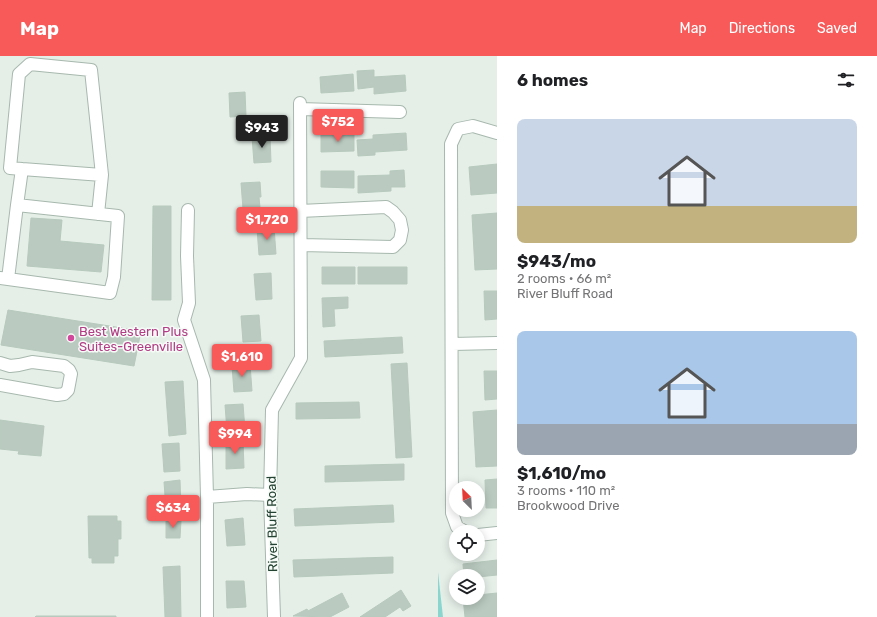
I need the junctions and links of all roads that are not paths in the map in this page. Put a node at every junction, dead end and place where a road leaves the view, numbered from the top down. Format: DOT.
graph roads {
  1 [pos="400,112"];
  2 [pos="497,133"];
  3 [pos="11,170"];
  4 [pos="102,175"];
  5 [pos="17,205"];
  6 [pos="188,210"];
  7 [pos="300,211"];
  8 [pos="98,214"];
  9 [pos="300,245"];
  10 [pos="4,278"];
  11 [pos="497,343"];
  12 [pos="452,344"];
  13 [pos="0,363"];
  14 [pos="0,385"];
  15 [pos="270,495"];
  16 [pos="207,497"];
  17 [pos="456,525"];
  18 [pos="497,533"];
  19 [pos="485,534"];
  20 [pos="207,617"];
  21 [pos="274,617"];
  1 -- 7 [label="street, River Bluff Road"];
  2 -- 12 [label="street"];
  3 -- 4 [label="street"];
  3 -- 4 [label="street"];
  3 -- 5 [label="street"];
  4 -- 8 [label="street"];
  5 -- 8 [label="street"];
  5 -- 10 [label="street"];
  6 -- 16 [label="street"];
  7 -- 9 [label="street, River Bluff Road"];
  7 -- 9 [label="street"];
  8 -- 10 [label="street"];
  9 -- 15 [label="street, River Bluff Road"];
  11 -- 12 [label="street"];
  12 -- 17 [label="street"];
  13 -- 14 [label="street"];
  15 -- 16 [label="street"];
  15 -- 21 [label="street, River Bluff Road"];
  16 -- 20 [label="street"];
  18 -- 19 [label="street"];
}
